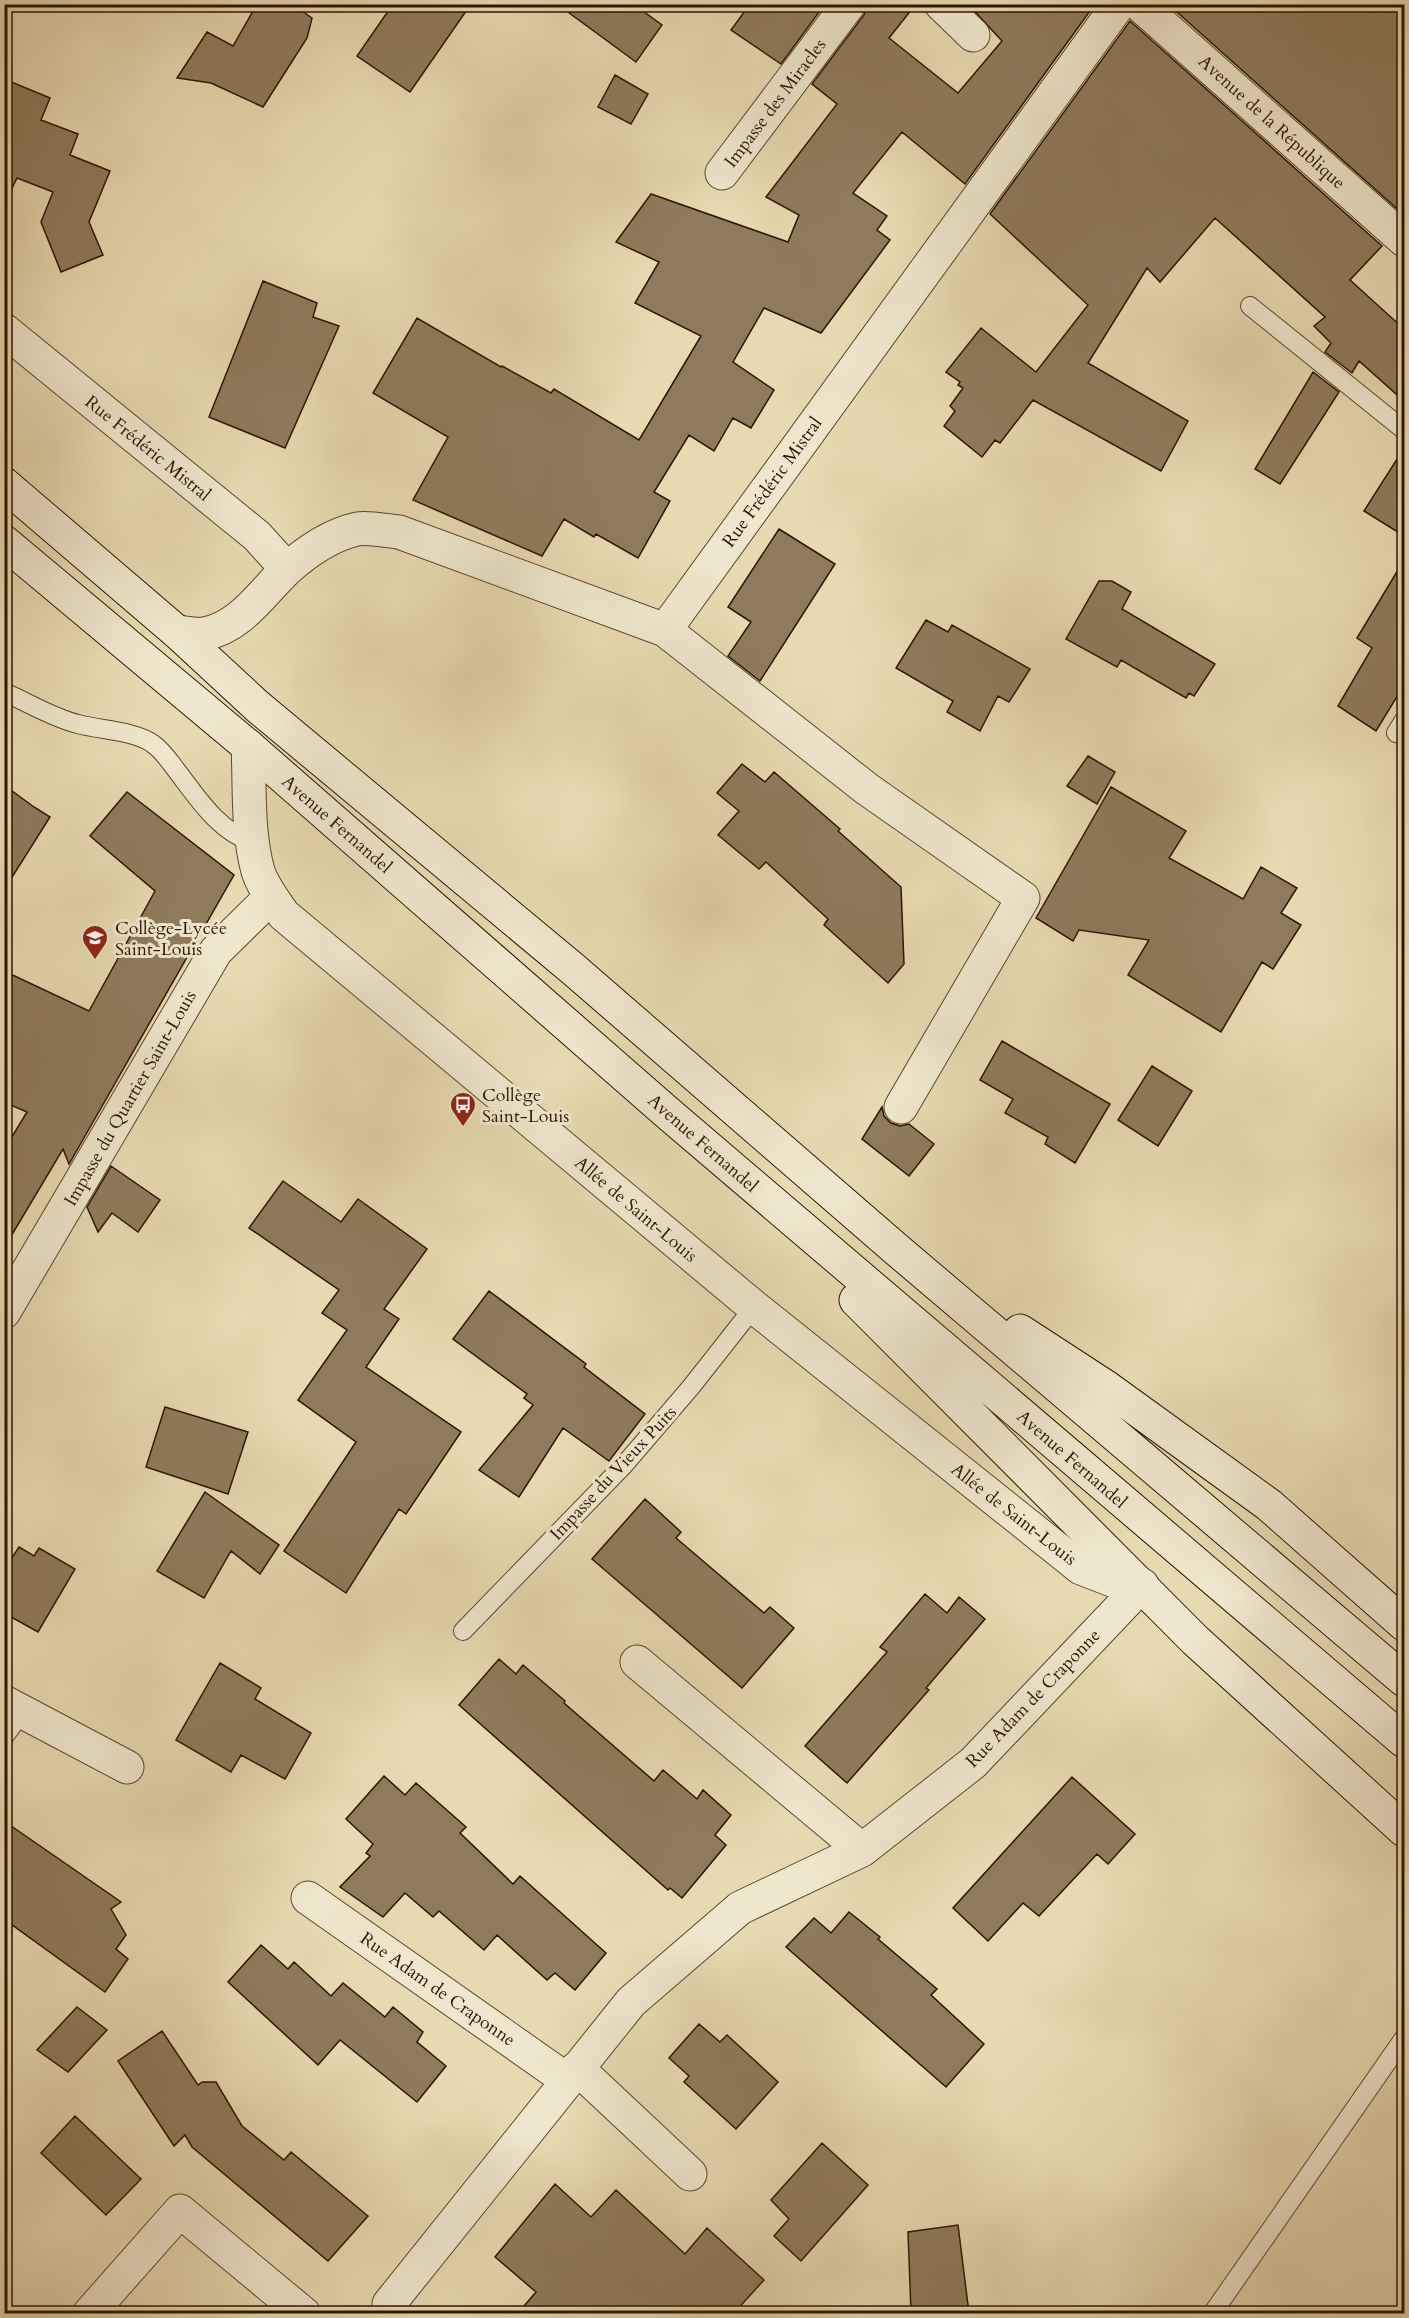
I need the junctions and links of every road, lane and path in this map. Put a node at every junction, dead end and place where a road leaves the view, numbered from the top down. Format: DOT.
graph roads {
  1 [pos="849,4"];
  2 [pos="941,4"];
  3 [pos="1119,4"];
  4 [pos="1139,4"];
  5 [pos="973,35"];
  6 [pos="722,172"];
  7 [pos="1404,240"];
  8 [pos="1250,306"];
  9 [pos="4,330"];
  10 [pos="1404,430"];
  11 [pos="4,484"];
  12 [pos="4,542"];
  13 [pos="287,569"];
  14 [pos="665,630"];
  15 [pos="177,632"];
  16 [pos="6,693"];
  17 [pos="248,746"];
  18 [pos="253,843"];
  19 [pos="271,897"];
  20 [pos="901,1107"];
  21 [pos="670,1115"];
  22 [pos="896,1249"];
  23 [pos="754,1307"];
  24 [pos="4,1312"];
  25 [pos="1142,1585"];
  26 [pos="1404,1624"];
  27 [pos="463,1631"];
  28 [pos="637,1662"];
  29 [pos="1404,1680"];
  30 [pos="10,1717"];
  31 [pos="1404,1741"];
  32 [pos="127,1767"];
  33 [pos="1404,1830"];
  34 [pos="862,1850"];
  35 [pos="308,1898"];
  36 [pos="1404,2038"];
  37 [pos="572,2074"];
  38 [pos="690,2174"];
  39 [pos="89,2313"];
  40 [pos="304,2313"];
  41 [pos="389,2313"];
  42 [pos="1212,2313"];
  1 -- 6 [label="street, Impasse des Miracles"];
  2 -- 5 [label="street"];
  3 -- 14 [label="street, Rue Frédéric Mistral"];
  4 -- 7 [label="street, Avenue de la République"];
  8 -- 10 [label="lane"];
  9 -- 13 [label="street, Rue Frédéric Mistral"];
  11 -- 15 [label="street"];
  12 -- 17 [label="street, Avenue Fernandel"];
  13 -- 14 [label="street"];
  13 -- 15 [label="street"];
  14 -- 20 [label="street"];
  15 -- 22 [label="street"];
  16 -- 18 [label="lane"];
  17 -- 18 [label="street, Allée de Saint-Louis"];
  17 -- 21 [label="street, Avenue Fernandel"];
  18 -- 19 [label="street, Allée de Saint-Louis"];
  19 -- 23 [label="street, Allée de Saint-Louis"];
  19 -- 24 [label="street, Impasse du Quartier Saint-Louis"];
  21 -- 25 [label="street"];
  21 -- 31 [label="street, Avenue Fernandel"];
  22 -- 26 [label="street"];
  22 -- 29 [label="street"];
  23 -- 25 [label="street, Allée de Saint-Louis"];
  23 -- 27 [label="lane, Impasse du Vieux Puits"];
  25 -- 33 [label="street"];
  25 -- 34 [label="street, Rue Adam de Craponne"];
  28 -- 34 [label="street"];
  30 -- 32 [label="street"];
  34 -- 37 [label="street, Rue Adam de Craponne"];
  35 -- 37 [label="street, Rue Adam de Craponne"];
  36 -- 42 [label="lane"];
  37 -- 38 [label="street, Rue Adam de Craponne"];
  37 -- 41 [label="street, Rue Adam de Craponne"];
  39 -- 40 [label="street"];
}
